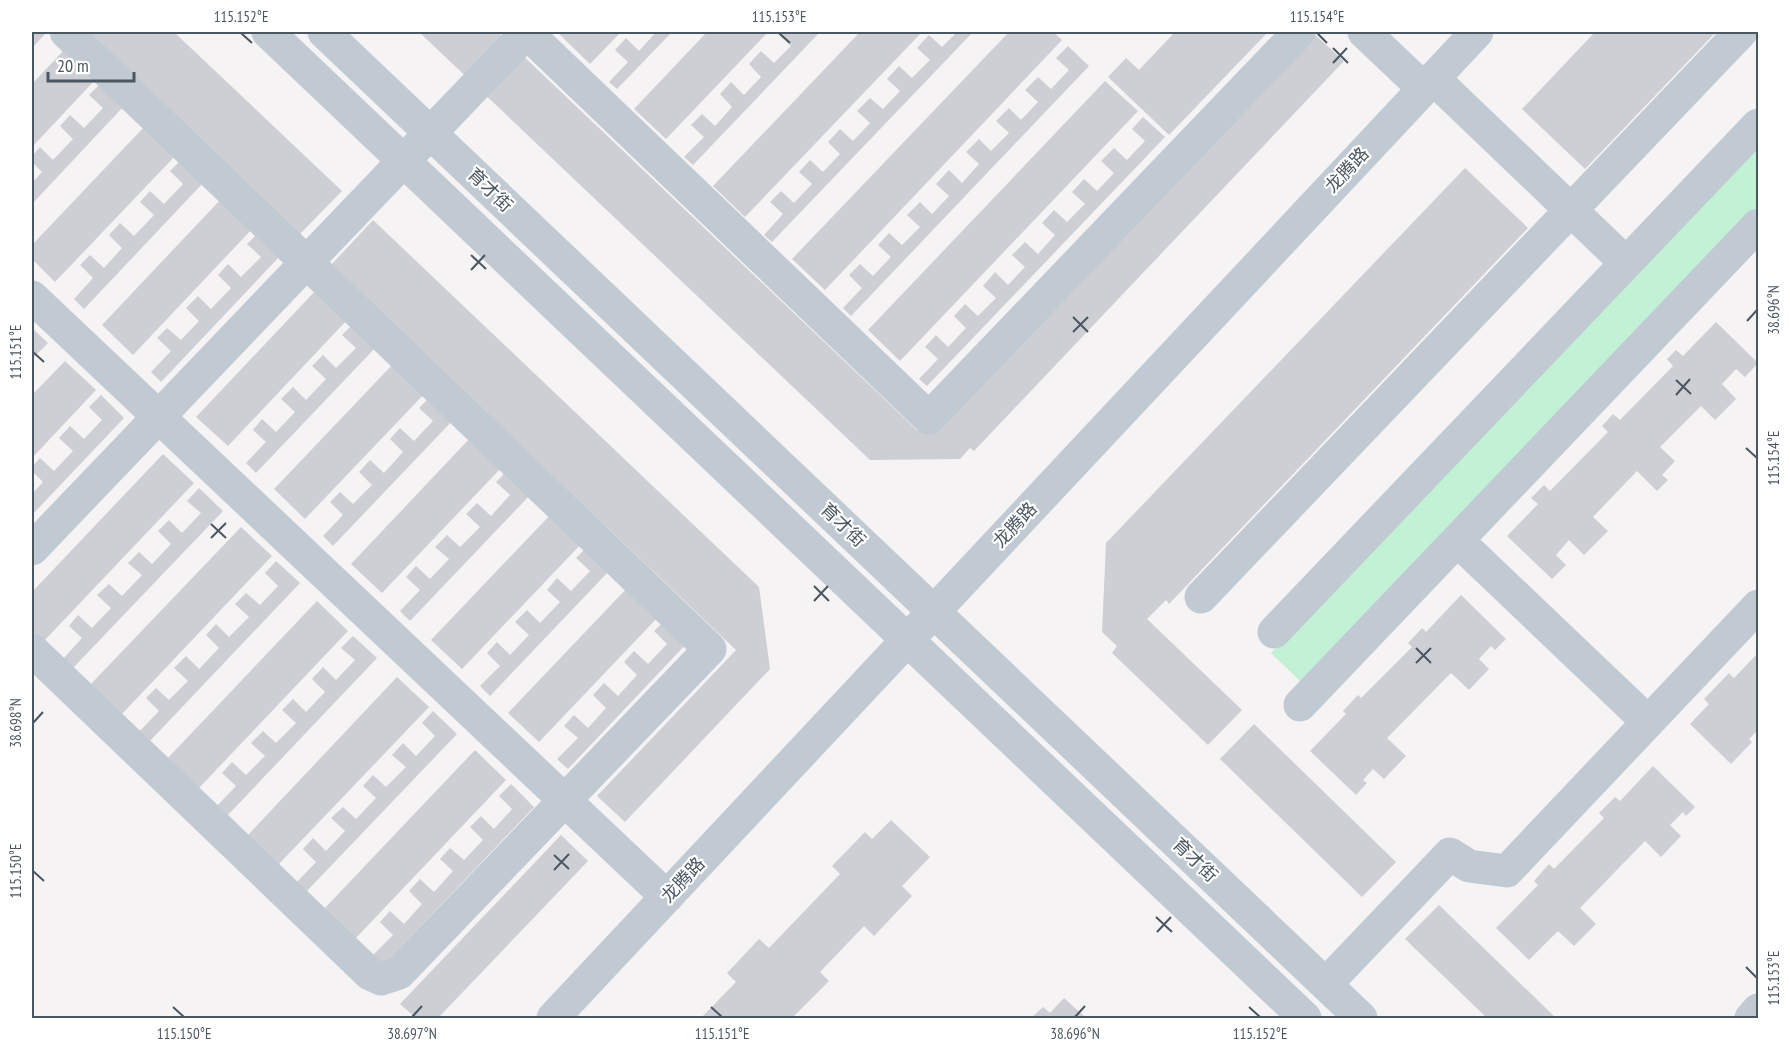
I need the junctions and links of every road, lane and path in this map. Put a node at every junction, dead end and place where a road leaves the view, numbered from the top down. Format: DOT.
graph roads {
  1 [pos="66,32"];
  2 [pos="268,32"];
  3 [pos="324,32"];
  4 [pos="527,32"];
  5 [pos="1299,32"];
  6 [pos="1364,32"];
  7 [pos="1477,32"];
  8 [pos="1741,32"];
  9 [pos="1428,83"];
  10 [pos="1758,125"];
  11 [pos="430,133"];
  12 [pos="404,161"];
  13 [pos="1570,210"];
  14 [pos="1758,225"];
  15 [pos="306,262"];
  16 [pos="1626,263"];
  17 [pos="32,297"];
  18 [pos="159,417"];
  19 [pos="1458,541"];
  20 [pos="32,549"];
  21 [pos="1201,597"];
  22 [pos="1758,606"];
  23 [pos="934,612"];
  24 [pos="1274,632"];
  25 [pos="907,640"];
  26 [pos="32,650"];
  27 [pos="1300,705"];
  28 [pos="1648,722"];
  29 [pos="565,801"];
  30 [pos="667,897"];
  31 [pos="1326,984"];
  32 [pos="1758,1010"];
  33 [pos="553,1018"];
  34 [pos="1305,1018"];
  35 [pos="1361,1018"];
  36 [pos="1750,1018"];
  1 -- 15 [label="street"];
  2 -- 12 [label="street"];
  3 -- 11 [label="street, 育才街"];
  4 -- 5 [label="street"];
  4 -- 11 [label="street"];
  6 -- 9 [label="street"];
  7 -- 9 [label="street, 龙腾路"];
  8 -- 13 [label="street"];
  9 -- 13 [label="street"];
  9 -- 23 [label="street, 龙腾路"];
  10 -- 16 [label="street"];
  11 -- 12 [label="street"];
  11 -- 23 [label="street, 育才街"];
  12 -- 15 [label="street"];
  12 -- 25 [label="street"];
  13 -- 16 [label="street"];
  13 -- 21 [label="street"];
  14 -- 19 [label="street"];
  15 -- 18 [label="street"];
  15 -- 29 [label="street"];
  16 -- 24 [label="street"];
  17 -- 18 [label="street"];
  18 -- 20 [label="street"];
  18 -- 29 [label="street"];
  19 -- 27 [label="street"];
  19 -- 28 [label="street"];
  22 -- 28 [label="street"];
  23 -- 25 [label="street, 龙腾路"];
  23 -- 31 [label="street, 育才街"];
  25 -- 30 [label="street, 龙腾路"];
  25 -- 34 [label="street"];
  26 -- 29 [label="street"];
  28 -- 31 [label="street"];
  29 -- 30 [label="street"];
  30 -- 33 [label="street, 龙腾路"];
  31 -- 35 [label="street, 育才街"];
  32 -- 36 [label="street"];
}
